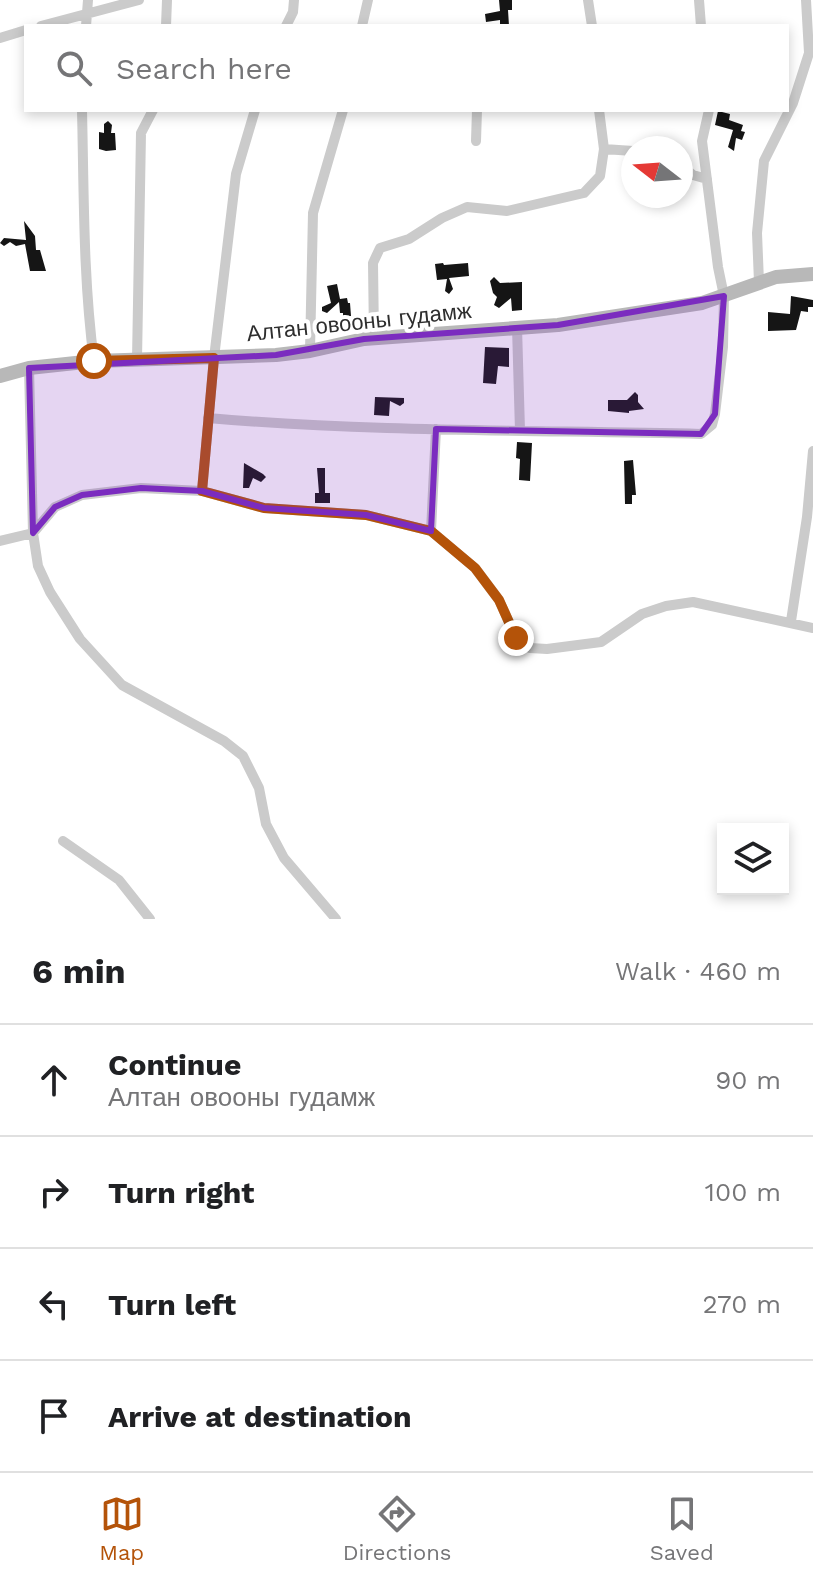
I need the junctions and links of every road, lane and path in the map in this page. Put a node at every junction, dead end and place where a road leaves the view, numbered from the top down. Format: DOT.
graph roads {
  1 [pos="88,0"];
  2 [pos="139,0"];
  3 [pos="167,0"];
  4 [pos="294,0"];
  5 [pos="368,0"];
  6 [pos="588,0"];
  7 [pos="699,0"];
  8 [pos="806,0"];
  9 [pos="88,13"];
  10 [pos="48,24"];
  11 [pos="86,24"];
  12 [pos="166,24"];
  13 [pos="287,24"];
  14 [pos="362,24"];
  15 [pos="592,24"];
  16 [pos="701,24"];
  17 [pos="24,31"];
  18 [pos="0,38"];
  19 [pos="789,111"];
  20 [pos="82,112"];
  21 [pos="152,112"];
  22 [pos="254,112"];
  23 [pos="342,112"];
  24 [pos="477,112"];
  25 [pos="599,112"];
  26 [pos="709,112"];
  27 [pos="788,112"];
  28 [pos="476,141"];
  29 [pos="604,149"];
  30 [pos="621,150"];
  31 [pos="693,175"];
  32 [pos="707,179"];
  33 [pos="813,274"];
  34 [pos="759,282"];
  35 [pos="724,296"];
  36 [pos="517,327"];
  37 [pos="374,338"];
  38 [pos="310,351"];
  39 [pos="214,358"];
  40 [pos="137,360"];
  41 [pos="94,361"];
  42 [pos="29,368"];
  43 [pos="0,376"];
  44 [pos="208,418"];
  45 [pos="436,429"];
  46 [pos="520,431"];
  47 [pos="813,451"];
  48 [pos="202,491"];
  49 [pos="431,531"];
  50 [pos="33,533"];
  51 [pos="0,541"];
  52 [pos="791,621"];
  53 [pos="813,628"];
  54 [pos="63,841"];
  55 [pos="150,919"];
  56 [pos="336,919"];
  1 -- 9 [label="street"];
  2 -- 9 [label="street"];
  3 -- 12 [label="street"];
  4 -- 13 [label="street"];
  5 -- 14 [label="street"];
  6 -- 15 [label="street"];
  7 -- 16 [label="street"];
  8 -- 19 [label="street"];
  9 -- 10 [label="street"];
  9 -- 11 [label="street"];
  17 -- 18 [label="street"];
  20 -- 41 [label="street"];
  21 -- 40 [label="street"];
  22 -- 39 [label="street"];
  23 -- 38 [label="street"];
  24 -- 28 [label="street"];
  25 -- 29 [label="street"];
  26 -- 32 [label="street"];
  27 -- 34 [label="street"];
  29 -- 30 [label="street"];
  29 -- 37 [label="street"];
  31 -- 32 [label="street"];
  32 -- 35 [label="street"];
  33 -- 34 [label="main road, Алтан овооны гудамж"];
  34 -- 35 [label="main road, Алтан овооны гудамж"];
  35 -- 36 [label="main road, Алтан овооны гудамж"];
  35 -- 46 [label="street"];
  36 -- 37 [label="main road, Алтан овооны гудамж"];
  36 -- 46 [label="street"];
  37 -- 38 [label="main road, Алтан овооны гудамж"];
  38 -- 39 [label="main road, Алтан овооны гудамж"];
  39 -- 40 [label="main road, Алтан овооны гудамж"];
  39 -- 44 [label="street"];
  40 -- 41 [label="main road, Алтан овооны гудамж"];
  41 -- 42 [label="main road, Алтан овооны гудамж"];
  42 -- 43 [label="main road, Алтан овооны гудамж"];
  42 -- 50 [label="street"];
  44 -- 45 [label="street"];
  44 -- 48 [label="street"];
  45 -- 46 [label="street"];
  45 -- 49 [label="street"];
  47 -- 52 [label="street"];
  48 -- 49 [label="street"];
  48 -- 50 [label="street"];
  49 -- 52 [label="street"];
  50 -- 51 [label="street"];
  50 -- 56 [label="street"];
  52 -- 53 [label="street"];
  54 -- 55 [label="street"];
}
